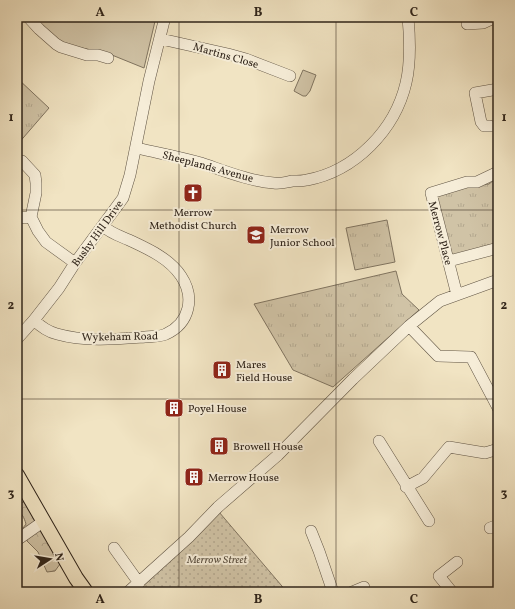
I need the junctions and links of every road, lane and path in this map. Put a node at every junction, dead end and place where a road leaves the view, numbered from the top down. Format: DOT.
graph roads {
  1 [pos="28,17"];
  2 [pos="165,17"];
  3 [pos="408,17"];
  4 [pos="496,17"];
  5 [pos="467,24"];
  6 [pos="161,39"];
  7 [pos="108,58"];
  8 [pos="290,77"];
  9 [pos="498,89"];
  10 [pos="490,126"];
  11 [pos="137,148"];
  12 [pos="22,161"];
  13 [pos="498,172"];
  14 [pos="31,217"];
  15 [pos="17,218"];
  16 [pos="103,226"];
  17 [pos="498,248"];
  18 [pos="449,261"];
  19 [pos="75,263"];
  20 [pos="498,280"];
  21 [pos="457,295"];
  22 [pos="34,320"];
  23 [pos="409,326"];
  24 [pos="17,339"];
  25 [pos="498,408"];
  26 [pos="379,441"];
  27 [pos="498,449"];
  28 [pos="17,475"];
  29 [pos="406,487"];
  30 [pos="44,521"];
  31 [pos="429,521"];
  32 [pos="311,531"];
  33 [pos="17,540"];
  34 [pos="114,548"];
  35 [pos="456,562"];
  36 [pos="139,583"];
  37 [pos="364,587"];
  38 [pos="86,592"];
  39 [pos="128,592"];
  40 [pos="333,592"];
  41 [pos="352,592"];
  42 [pos="452,592"];
  1 -- 7 [label="street"];
  2 -- 6 [label="street, Bushy Hill Drive"];
  3 -- 11 [label="street, Sheeplands Avenue"];
  4 -- 5 [label="street"];
  6 -- 8 [label="street, Martins Close"];
  6 -- 11 [label="street, Bushy Hill Drive"];
  9 -- 10 [label="street"];
  11 -- 16 [label="street, Bushy Hill Drive"];
  12 -- 14 [label="street"];
  13 -- 18 [label="street, Merrow Place"];
  14 -- 15 [label="street"];
  14 -- 19 [label="street"];
  16 -- 19 [label="street, Bushy Hill Drive"];
  16 -- 22 [label="street, Wykeham Road"];
  17 -- 18 [label="street"];
  18 -- 21 [label="street, Merrow Place"];
  19 -- 22 [label="street, Bushy Hill Drive"];
  20 -- 21 [label="street"];
  21 -- 23 [label="street"];
  22 -- 24 [label="street, Bushy Hill Drive"];
  23 -- 25 [label="street"];
  23 -- 36 [label="street"];
  26 -- 29 [label="street"];
  27 -- 29 [label="street"];
  28 -- 30 [label="main road"];
  29 -- 31 [label="street"];
  30 -- 33 [label="street"];
  30 -- 38 [label="main road"];
  32 -- 40 [label="street"];
  34 -- 36 [label="street"];
  35 -- 42 [label="street"];
  36 -- 39 [label="street"];
  37 -- 41 [label="street"];
}
